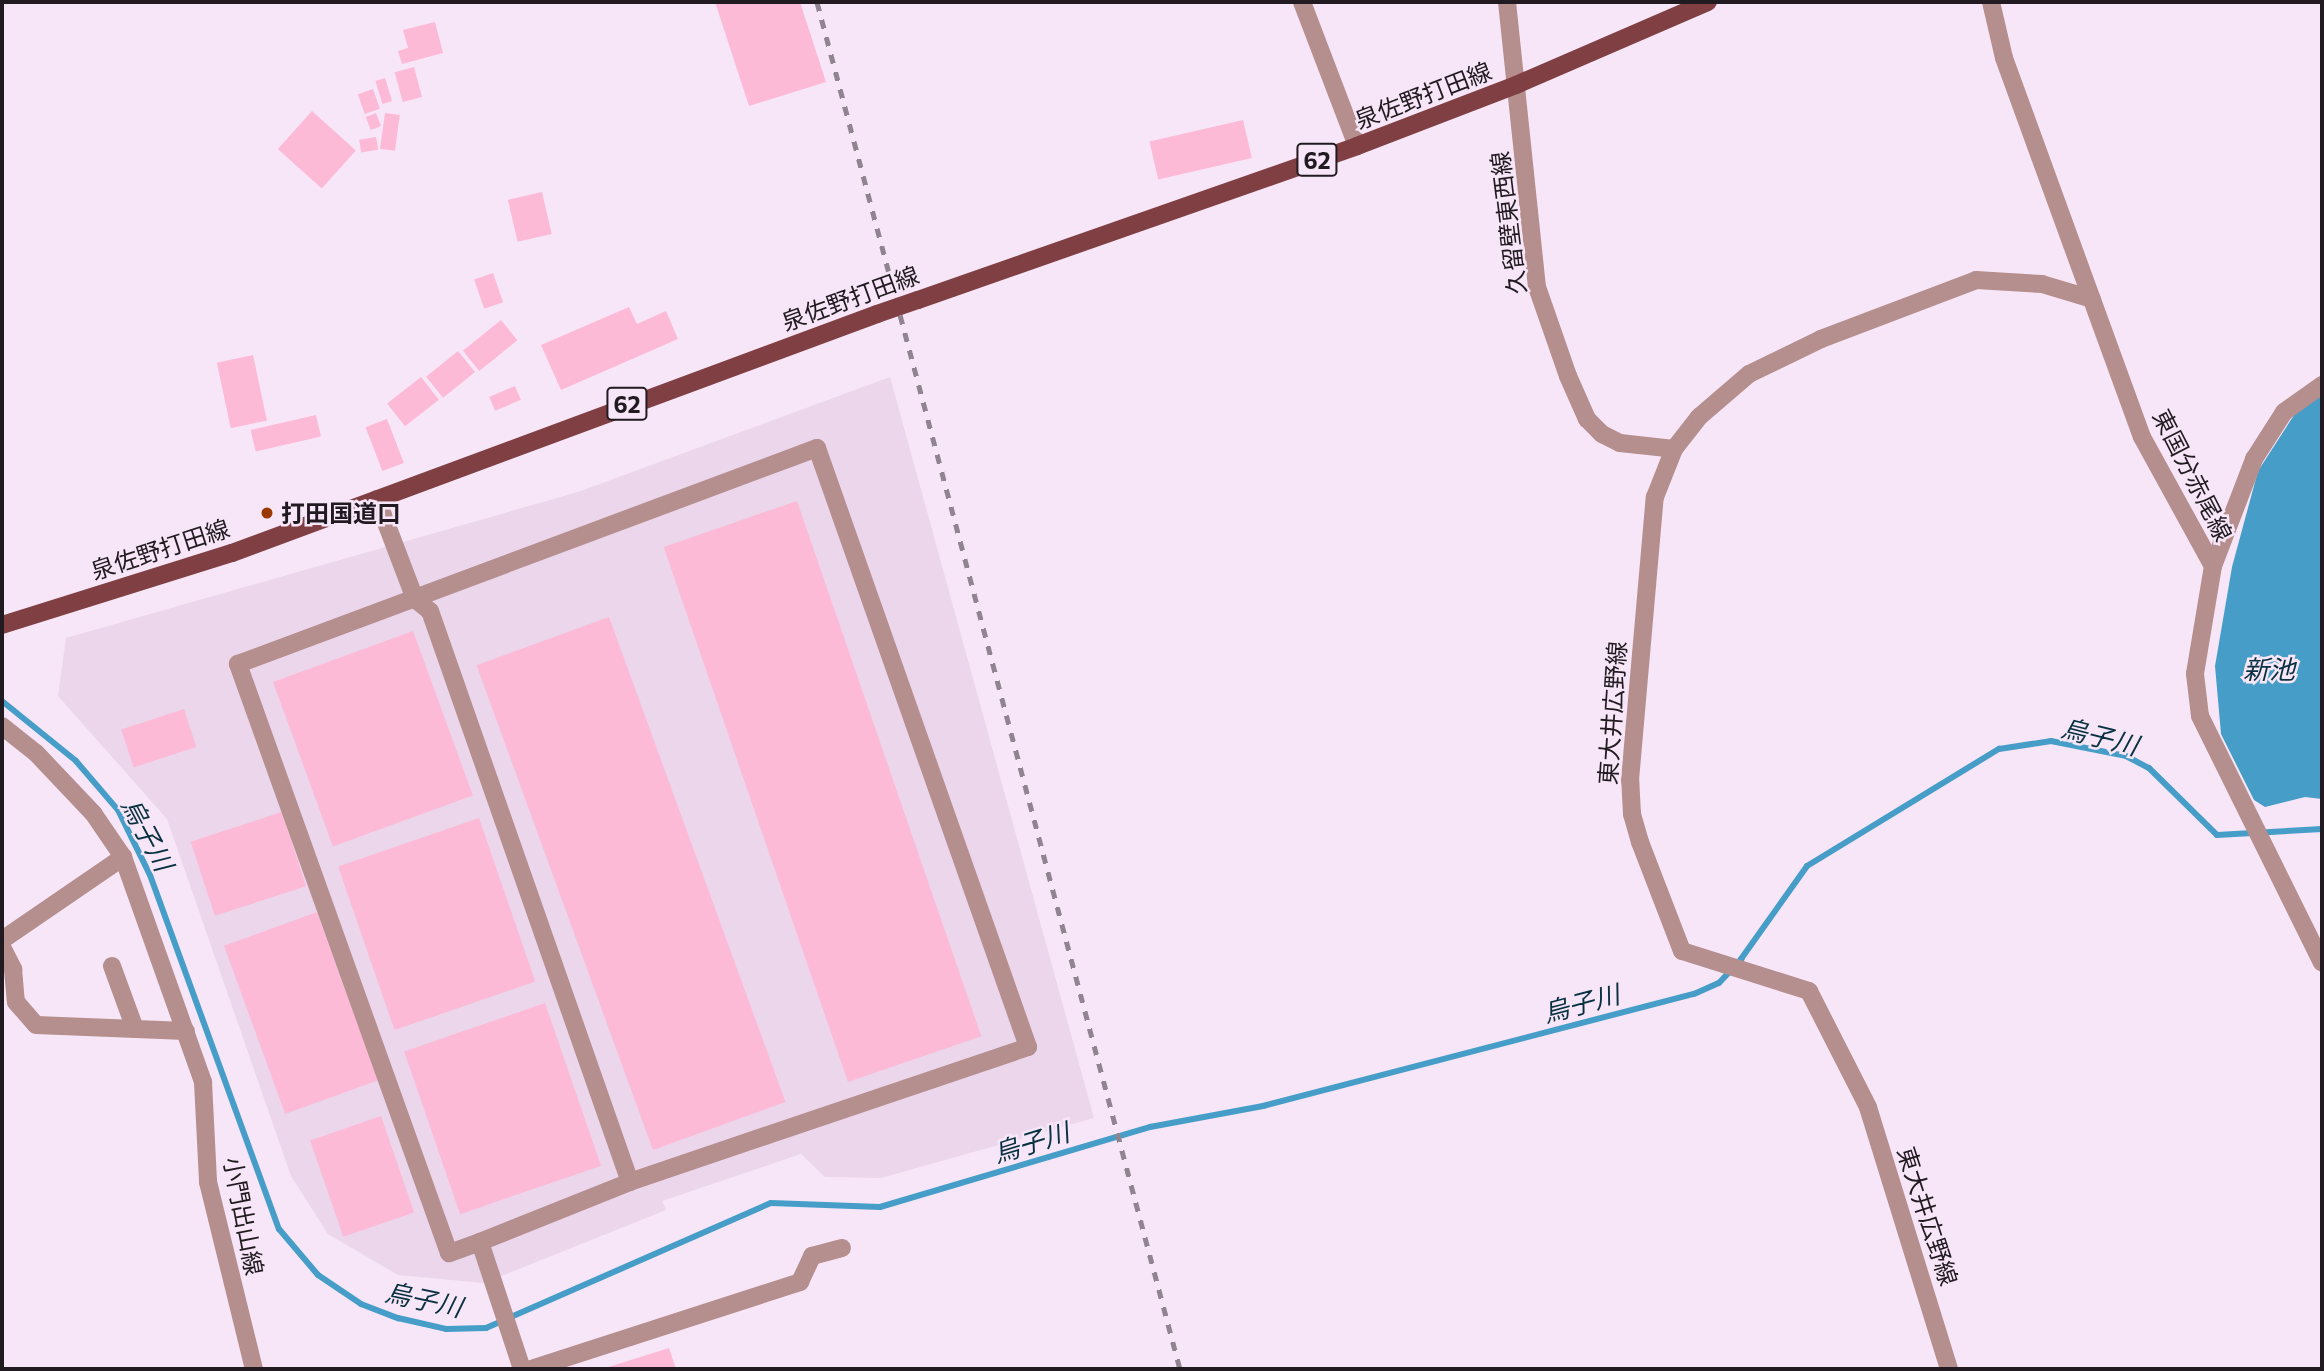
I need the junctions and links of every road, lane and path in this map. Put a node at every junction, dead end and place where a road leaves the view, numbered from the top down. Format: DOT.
graph roads {
  1 [pos="1302,2"];
  2 [pos="1507,2"];
  3 [pos="1709,2"];
  4 [pos="1991,2"];
  5 [pos="1516,85"];
  6 [pos="1357,146"];
  7 [pos="2092,299"];
  8 [pos="2322,385"];
  9 [pos="1674,449"];
  10 [pos="377,499"];
  11 [pos="2213,566"];
  12 [pos="415,599"];
  13 [pos="2,625"];
  14 [pos="2,726"];
  15 [pos="123,857"];
  16 [pos="2,940"];
  17 [pos="2,947"];
  18 [pos="2322,963"];
  19 [pos="112,966"];
  20 [pos="7,967"];
  21 [pos="135,1029"];
  22 [pos="186,1031"];
  23 [pos="630,1182"];
  24 [pos="480,1242"];
  25 [pos="842,1248"];
  26 [pos="254,1369"];
  27 [pos="522,1369"];
  28 [pos="531,1369"];
  29 [pos="1949,1369"];
  1 -- 6 [label="street"];
  2 -- 5 [label="street, 久留壁東西線"];
  3 -- 5 [label="main road, 泉佐野打田線 / 62"];
  4 -- 7 [label="street, 東国分赤尾線"];
  5 -- 6 [label="main road, 泉佐野打田線 / 62"];
  5 -- 9 [label="street, 久留壁東西線"];
  6 -- 10 [label="main road, 泉佐野打田線 / 62, bridge"];
  7 -- 9 [label="street, 東大井広野線"];
  7 -- 11 [label="street, 東国分赤尾線"];
  8 -- 11 [label="street"];
  9 -- 29 [label="street, 東大井広野線"];
  10 -- 12 [label="street"];
  10 -- 13 [label="main road, 泉佐野打田線 / 62"];
  11 -- 18 [label="street, 東国分赤尾線"];
  12 -- 23 [label="street"];
  12 -- 23 [label="street"];
  12 -- 24 [label="street"];
  14 -- 15 [label="street, 小門出山線"];
  15 -- 16 [label="street"];
  15 -- 22 [label="street, 小門出山線"];
  17 -- 20 [label="street"];
  19 -- 21 [label="street"];
  20 -- 21 [label="street"];
  21 -- 22 [label="street"];
  22 -- 26 [label="street, 小門出山線"];
  23 -- 24 [label="street"];
  24 -- 27 [label="street"];
  25 -- 28 [label="street"];
}
